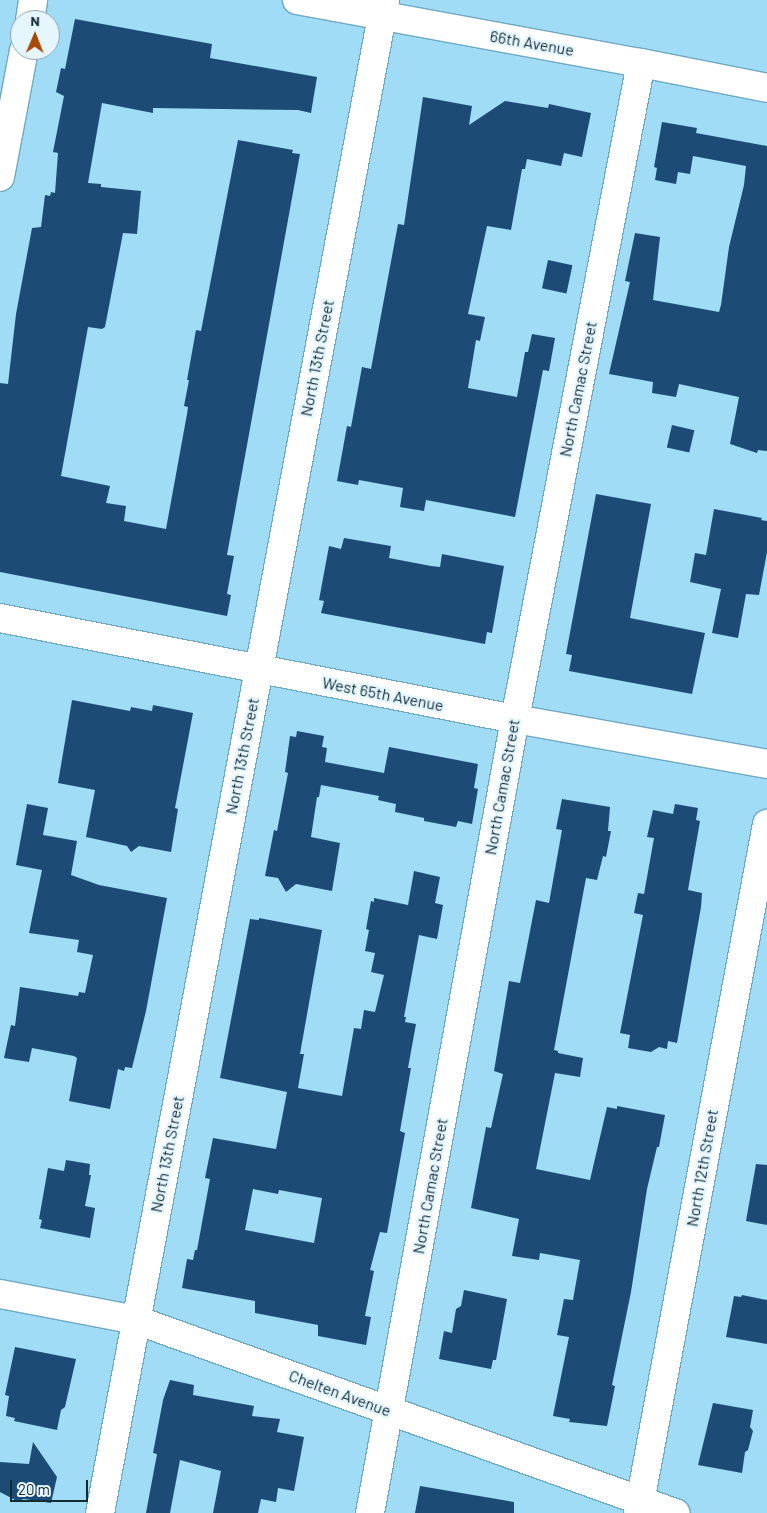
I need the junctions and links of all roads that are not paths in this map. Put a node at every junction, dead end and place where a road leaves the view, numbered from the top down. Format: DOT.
graph roads {
  1 [pos="297,0"];
  2 [pos="383,8"];
  3 [pos="22,60"];
  4 [pos="641,63"];
  5 [pos="767,88"];
  6 [pos="0,177"];
  7 [pos="0,618"];
  8 [pos="258,670"];
  9 [pos="515,719"];
  10 [pos="767,764"];
  11 [pos="767,824"];
  12 [pos="0,1294"];
  13 [pos="136,1320"];
  14 [pos="389,1411"];
  15 [pos="639,1507"];
  16 [pos="100,1513"];
  17 [pos="370,1513"];
  18 [pos="675,1513"];
  1 -- 2 [label="street, 66th Avenue"];
  2 -- 4 [label="street, 66th Avenue"];
  2 -- 8 [label="street, North 13th Street"];
  3 -- 6 [label="street"];
  4 -- 5 [label="street, 66th Avenue"];
  4 -- 9 [label="street, North Camac Street"];
  7 -- 8 [label="street, West 65th Avenue"];
  8 -- 9 [label="street, West 65th Avenue"];
  8 -- 13 [label="street, North 13th Street"];
  9 -- 10 [label="street, West 65th Avenue"];
  9 -- 14 [label="street, North Camac Street"];
  11 -- 15 [label="street, North 12th Street"];
  12 -- 13 [label="street, Chelten Avenue"];
  13 -- 14 [label="street, Chelten Avenue"];
  13 -- 16 [label="street, North 13th Street"];
  14 -- 15 [label="street, Chelten Avenue"];
  14 -- 17 [label="street, North Camac Street"];
  15 -- 18 [label="street, Chelten Avenue"];
}
